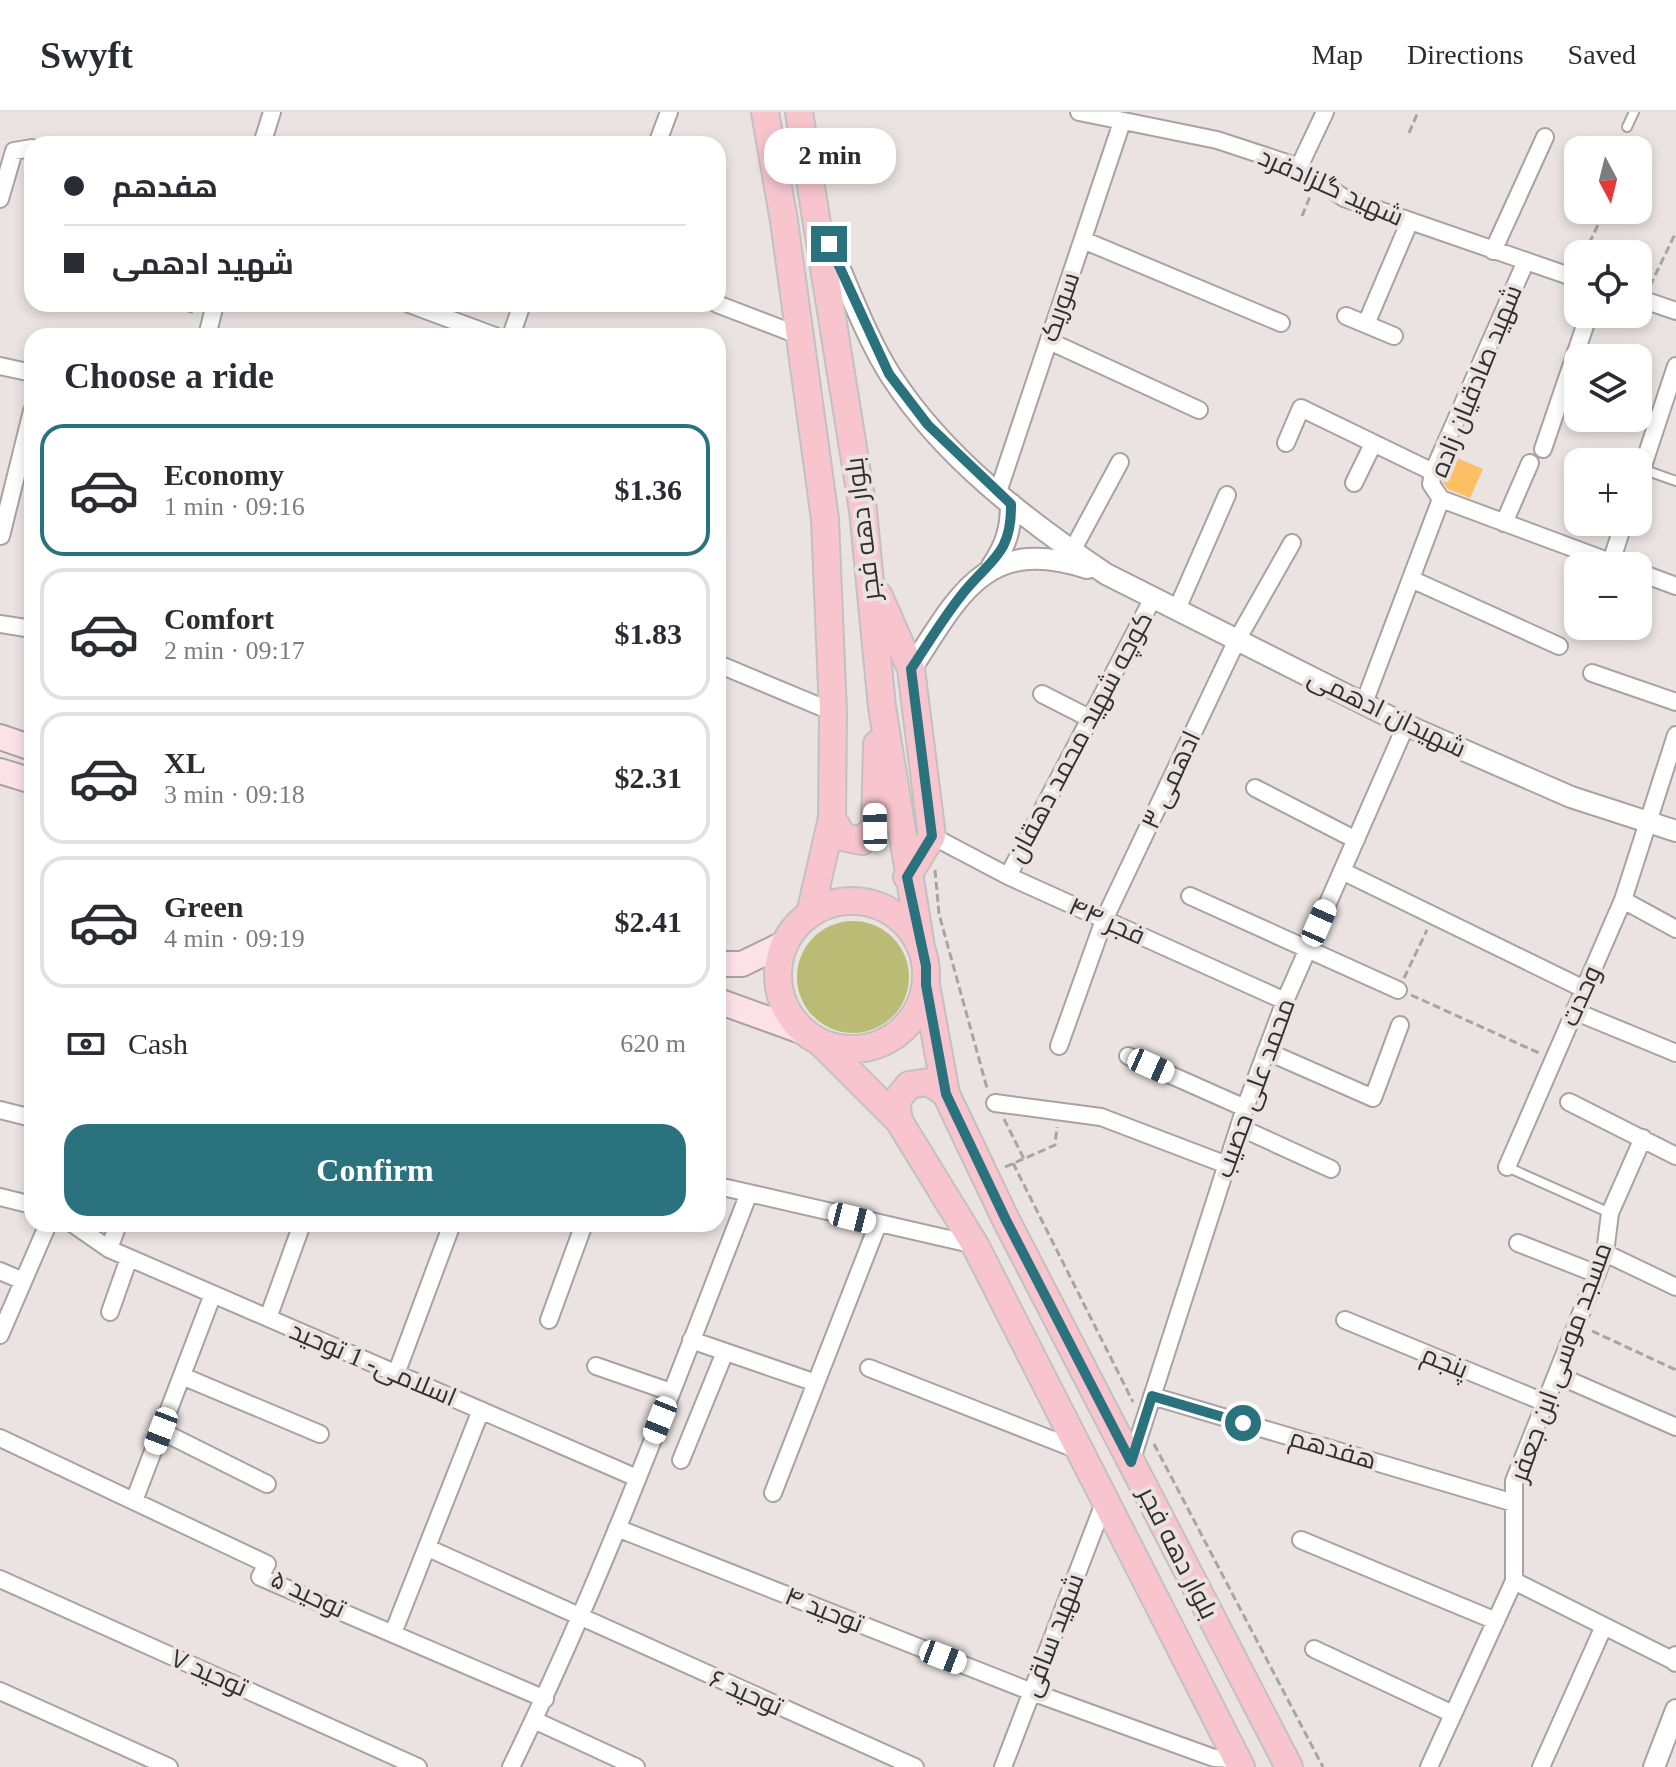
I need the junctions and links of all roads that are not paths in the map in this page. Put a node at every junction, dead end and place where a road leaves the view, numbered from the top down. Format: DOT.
graph roads {
  1 [pos="272,112"];
  2 [pos="669,112"];
  3 [pos="765,112"];
  4 [pos="799,112"];
  5 [pos="1079,112"];
  6 [pos="1325,112"];
  7 [pos="1634,112"];
  8 [pos="1103,115"];
  9 [pos="1122,122"];
  10 [pos="1627,127"];
  11 [pos="267,136"];
  12 [pos="660,136"];
  13 [pos="1545,137"];
  14 [pos="24,149"];
  15 [pos="1299,167"];
  16 [pos="0,199"];
  17 [pos="817,218"];
  18 [pos="1409,223"];
  19 [pos="1083,240"];
  20 [pos="1493,251"];
  21 [pos="1526,261"];
  22 [pos="1564,274"];
  23 [pos="1652,303"];
  24 [pos="726,307"];
  25 [pos="1676,311"];
  26 [pos="430,312"];
  27 [pos="1346,316"];
  28 [pos="1281,323"];
  29 [pos="1366,324"];
  30 [pos="474,328"];
  31 [pos="1584,328"];
  32 [pos="798,335"];
  33 [pos="1394,336"];
  34 [pos="1049,341"];
  35 [pos="0,366"];
  36 [pos="24,371"];
  37 [pos="1675,371"];
  38 [pos="1199,410"];
  39 [pos="24,443"];
  40 [pos="1286,443"];
  41 [pos="1373,444"];
  42 [pos="1649,448"];
  43 [pos="1543,449"];
  44 [pos="1120,462"];
  45 [pos="1530,463"];
  46 [pos="1433,472"];
  47 [pos="1652,477"];
  48 [pos="1676,481"];
  49 [pos="1354,483"];
  50 [pos="1227,495"];
  51 [pos="1004,498"];
  52 [pos="1441,499"];
  53 [pos="1504,523"];
  54 [pos="1,536"];
  55 [pos="1292,543"];
  56 [pos="1072,551"];
  57 [pos="1583,552"];
  58 [pos="992,566"];
  59 [pos="869,571"];
  60 [pos="1106,574"];
  61 [pos="1652,577"];
  62 [pos="1411,579"];
  63 [pos="1676,586"];
  64 [pos="1153,598"];
  65 [pos="1177,609"];
  66 [pos="0,624"];
  67 [pos="24,628"];
  68 [pos="1237,640"];
  69 [pos="1559,646"];
  70 [pos="726,667"];
  71 [pos="911,669"];
  72 [pos="1592,673"];
  73 [pos="1042,694"];
  74 [pos="1676,702"];
  75 [pos="1364,703"];
  76 [pos="882,707"];
  77 [pos="833,712"];
  78 [pos="1091,719"];
  79 [pos="1406,725"];
  80 [pos="0,737"];
  81 [pos="1676,737"];
  82 [pos="24,745"];
  83 [pos="0,771"];
  84 [pos="24,778"];
  85 [pos="1255,788"];
  86 [pos="832,818"];
  87 [pos="1646,822"];
  88 [pos="1676,831"];
  89 [pos="932,836"];
  90 [pos="1356,840"];
  91 [pos="1342,871"];
  92 [pos="1008,876"];
  93 [pos="907,877"];
  94 [pos="1190,896"];
  95 [pos="1623,900"];
  96 [pos="810,914"];
  97 [pos="1104,920"];
  98 [pos="1676,929"];
  99 [pos="785,943"];
  100 [pos="921,947"];
  101 [pos="1308,948"];
  102 [pos="726,964"];
  103 [pos="926,985"];
  104 [pos="1584,989"];
  105 [pos="1398,990"];
  106 [pos="1285,1001"];
  107 [pos="726,1004"];
  108 [pos="1574,1011"];
  109 [pos="1400,1025"];
  110 [pos="813,1037"];
  111 [pos="1059,1046"];
  112 [pos="1266,1051"];
  113 [pos="1676,1053"];
  114 [pos="1128,1056"];
  115 [pos="946,1094"];
  116 [pos="1569,1102"];
  117 [pos="995,1103"];
  118 [pos="1245,1108"];
  119 [pos="0,1110"];
  120 [pos="24,1116"];
  121 [pos="899,1121"];
  122 [pos="1239,1127"];
  123 [pos="1643,1138"];
  124 [pos="1676,1156"];
  125 [pos="1227,1165"];
  126 [pos="1507,1167"];
  127 [pos="1331,1169"];
  128 [pos="726,1188"];
  129 [pos="749,1193"];
  130 [pos="0,1197"];
  131 [pos="24,1203"];
  132 [pos="1610,1213"];
  133 [pos="878,1224"];
  134 [pos="44,1232"];
  135 [pos="85,1232"];
  136 [pos="115,1232"];
  137 [pos="299,1232"];
  138 [pos="449,1232"];
  139 [pos="581,1232"];
  140 [pos="1518,1243"];
  141 [pos="975,1245"];
  142 [pos="109,1249"];
  143 [pos="1605,1253"];
  144 [pos="129,1258"];
  145 [pos="0,1271"];
  146 [pos="1597,1274"];
  147 [pos="23,1281"];
  148 [pos="1676,1287"];
  149 [pos="213,1294"];
  150 [pos="110,1312"];
  151 [pos="268,1318"];
  152 [pos="549,1320"];
  153 [pos="1345,1320"];
  154 [pos="0,1335"];
  155 [pos="691,1340"];
  156 [pos="725,1352"];
  157 [pos="596,1366"];
  158 [pos="869,1368"];
  159 [pos="396,1374"];
  160 [pos="1557,1375"];
  161 [pos="182,1376"];
  162 [pos="816,1383"];
  163 [pos="671,1392"];
  164 [pos="1152,1396"];
  165 [pos="1546,1403"];
  166 [pos="481,1410"];
  167 [pos="1676,1427"];
  168 [pos="161,1431"];
  169 [pos="320,1434"];
  170 [pos="0,1438"];
  171 [pos="1078,1450"];
  172 [pos="681,1460"];
  173 [pos="1131,1462"];
  174 [pos="637,1478"];
  175 [pos="267,1484"];
  176 [pos="773,1493"];
  177 [pos="134,1501"];
  178 [pos="1104,1503"];
  179 [pos="1514,1503"];
  180 [pos="617,1528"];
  181 [pos="1301,1540"];
  182 [pos="428,1548"];
  183 [pos="0,1579"];
  184 [pos="1514,1581"];
  185 [pos="578,1618"];
  186 [pos="1496,1621"];
  187 [pos="1604,1626"];
  188 [pos="393,1633"];
  189 [pos="1314,1649"];
  190 [pos="1675,1660"];
  191 [pos="0,1691"];
  192 [pos="1032,1692"];
  193 [pos="545,1699"];
  194 [pos="1676,1710"];
  195 [pos="1453,1714"];
  196 [pos="534,1720"];
  197 [pos="1238,1763"];
  198 [pos="169,1767"];
  199 [pos="418,1767"];
  200 [pos="511,1767"];
  201 [pos="636,1767"];
  202 [pos="915,1767"];
  203 [pos="1003,1767"];
  204 [pos="1289,1767"];
  205 [pos="1429,1767"];
  206 [pos="1541,1767"];
  207 [pos="1654,1767"];
  1 -- 11 [label="street"];
  2 -- 12 [label="street"];
  3 -- 32 [label="main road, بلوار دهه فجر"];
  4 -- 17 [label="main road, بلوار دهه فجر"];
  5 -- 8 [label="street, شهید گلزادفرد"];
  6 -- 15 [label="street"];
  7 -- 10 [label="lane"];
  8 -- 9 [label="street, شهید گلزادفرد"];
  9 -- 15 [label="street, شهید گلزادفرد"];
  9 -- 19 [label="street, سوریک"];
  13 -- 20 [label="street"];
  14 -- 16 [label="street"];
  15 -- 18 [label="street, شهید گلزادفرد"];
  17 -- 51 [label="street"];
  17 -- 59 [label="main road, بلوار دهه فجر"];
  18 -- 20 [label="street, شهید گلزادفرد"];
  18 -- 29 [label="street"];
  19 -- 28 [label="street"];
  19 -- 34 [label="street, سوریک"];
  20 -- 21 [label="street, شهید گلزادفرد"];
  21 -- 22 [label="street, شهید گلزادفرد"];
  21 -- 46 [label="street, شهید صادقیان زاده"];
  23 -- 25 [label="street"];
  24 -- 32 [label="street"];
  26 -- 30 [label="street"];
  27 -- 29 [label="street"];
  29 -- 33 [label="street"];
  31 -- 43 [label="street"];
  32 -- 77 [label="main road, بلوار دهه فجر"];
  34 -- 38 [label="street"];
  34 -- 51 [label="street, سوریک"];
  35 -- 36 [label="street"];
  37 -- 42 [label="street"];
  39 -- 54 [label="street"];
  40 -- 41 [label="street"];
  41 -- 46 [label="street"];
  41 -- 49 [label="street"];
  44 -- 56 [label="street"];
  45 -- 53 [label="street"];
  46 -- 52 [label="street, شهید صادقیان زاده"];
  47 -- 48 [label="lane"];
  50 -- 65 [label="street"];
  51 -- 56 [label="street"];
  51 -- 58 [label="street"];
  52 -- 53 [label="street, شهید صادقیان زاده"];
  52 -- 62 [label="street"];
  53 -- 57 [label="street, شهید صادقیان زاده"];
  55 -- 68 [label="street, ادهمی ۳"];
  56 -- 60 [label="street"];
  58 -- 60 [label="street"];
  58 -- 71 [label="street"];
  59 -- 71 [label="main road"];
  59 -- 76 [label="main road, بلوار دهه فجر"];
  60 -- 64 [label="street, شهیدان ادهمی"];
  61 -- 63 [label="street"];
  62 -- 69 [label="street"];
  62 -- 75 [label="street"];
  64 -- 65 [label="street, شهیدان ادهمی"];
  64 -- 78 [label="street, کوچه شهید محمد دهقان"];
  65 -- 68 [label="street, شهیدان ادهمی"];
  66 -- 67 [label="street"];
  68 -- 75 [label="street, شهیدان ادهمی"];
  68 -- 97 [label="street, ادهمی ۳"];
  70 -- 77 [label="street"];
  71 -- 89 [label="main road"];
  72 -- 74 [label="street"];
  73 -- 78 [label="street"];
  75 -- 79 [label="street, شهیدان ادهمی"];
  76 -- 86 [label="main road"];
  76 -- 93 [label="main road, بلوار دهه فجر"];
  77 -- 86 [label="main road, بلوار دهه فجر"];
  78 -- 92 [label="street, کوچه شهید محمد دهقان"];
  79 -- 87 [label="street, شهیدان ادهمی"];
  79 -- 90 [label="street, محمد علی حصیب"];
  80 -- 82 [label="main road"];
  81 -- 87 [label="street, وحدت"];
  83 -- 84 [label="main road"];
  85 -- 90 [label="street"];
  86 -- 96 [label="main road, بلوار دهه فجر"];
  87 -- 88 [label="street, شهیدان ادهمی"];
  87 -- 95 [label="street, وحدت"];
  89 -- 92 [label="street, فجر ۴۴"];
  89 -- 93 [label="main road"];
  90 -- 91 [label="street, محمد علی حصیب"];
  91 -- 101 [label="street, محمد علی حصیب"];
  91 -- 104 [label="street"];
  92 -- 97 [label="street, فجر ۴۴"];
  93 -- 100 [label="main road, بلوار دهه فجر"];
  94 -- 101 [label="street"];
  95 -- 98 [label="street"];
  95 -- 104 [label="street, وحدت"];
  96 -- 99 [label="main road"];
  96 -- 100 [label="main road"];
  97 -- 106 [label="street, فجر ۴۴"];
  97 -- 111 [label="street, ادهمی ۳"];
  99 -- 102 [label="main road"];
  99 -- 110 [label="main road"];
  100 -- 103 [label="main road"];
  101 -- 105 [label="street"];
  101 -- 106 [label="street, محمد علی حصیب"];
  103 -- 110 [label="main road"];
  103 -- 115 [label="main road, بلوار دهه فجر"];
  104 -- 108 [label="street, وحدت"];
  106 -- 112 [label="street, محمد علی حصیب"];
  107 -- 110 [label="main road"];
  108 -- 113 [label="street"];
  108 -- 126 [label="street, وحدت"];
  109 -- 112 [label="street"];
  110 -- 121 [label="main road, بلوار دهه فجر"];
  112 -- 118 [label="street, محمد علی حصیب"];
  114 -- 118 [label="street"];
  115 -- 121 [label="main road"];
  115 -- 173 [label="main road, بلوار دهه فجر"];
  116 -- 123 [label="street"];
  117 -- 125 [label="street"];
  118 -- 122 [label="street, محمد علی حصیب"];
  119 -- 120 [label="street"];
  121 -- 141 [label="main road, بلوار دهه فجر"];
  122 -- 125 [label="street, محمد علی حصیب"];
  122 -- 127 [label="street"];
  123 -- 124 [label="street"];
  123 -- 132 [label="street, مسجد موسی ابن جعفر"];
  125 -- 164 [label="street, محمد علی حصیب"];
  126 -- 132 [label="lane"];
  128 -- 129 [label="street"];
  129 -- 133 [label="street"];
  129 -- 155 [label="street"];
  130 -- 131 [label="street"];
  132 -- 143 [label="street, مسجد موسی ابن جعفر"];
  133 -- 141 [label="street"];
  133 -- 162 [label="street"];
  134 -- 147 [label="street"];
  135 -- 142 [label="street, اسلامی- 1 توحید"];
  136 -- 142 [label="street"];
  137 -- 151 [label="street"];
  138 -- 159 [label="street"];
  139 -- 152 [label="street"];
  140 -- 146 [label="street"];
  141 -- 171 [label="main road, بلوار دهه فجر"];
  142 -- 144 [label="street, اسلامی- 1 توحید"];
  143 -- 146 [label="street, مسجد موسی ابن جعفر"];
  143 -- 148 [label="street"];
  144 -- 149 [label="street, اسلامی- 1 توحید"];
  144 -- 150 [label="street"];
  145 -- 147 [label="street"];
  146 -- 160 [label="street, مسجد موسی ابن جعفر"];
  147 -- 154 [label="street"];
  149 -- 151 [label="street, اسلامی- 1 توحید"];
  149 -- 161 [label="street"];
  151 -- 159 [label="street, اسلامی- 1 توحید"];
  153 -- 165 [label="street, پنجم"];
  155 -- 156 [label="street"];
  155 -- 163 [label="street"];
  156 -- 162 [label="street"];
  156 -- 172 [label="street"];
  157 -- 163 [label="street"];
  158 -- 171 [label="street"];
  159 -- 166 [label="street, اسلامی- 1 توحید"];
  160 -- 165 [label="street, مسجد موسی ابن جعفر"];
  160 -- 167 [label="street"];
  161 -- 168 [label="street"];
  161 -- 169 [label="street"];
  162 -- 176 [label="street"];
  163 -- 174 [label="street"];
  164 -- 173 [label="street, محمد علی حصیب"];
  164 -- 179 [label="street, هفدهم"];
  165 -- 179 [label="street, مسجد موسی ابن جعفر"];
  166 -- 174 [label="street, اسلامی- 1 توحید"];
  166 -- 182 [label="street"];
  168 -- 175 [label="street"];
  168 -- 177 [label="street"];
  170 -- 177 [label="street, توحید ۵"];
  171 -- 178 [label="main road, بلوار دهه فجر"];
  173 -- 204 [label="main road, بلوار دهه فجر"];
  174 -- 180 [label="street"];
  177 -- 188 [label="street, توحید ۵"];
  178 -- 192 [label="street, شهید ساقی"];
  178 -- 197 [label="main road, بلوار دهه فجر"];
  179 -- 184 [label="street, مسجد موسی ابن جعفر"];
  180 -- 185 [label="street"];
  180 -- 192 [label="street, توحید ۴"];
  181 -- 186 [label="street"];
  182 -- 185 [label="street, توحید ۶"];
  182 -- 188 [label="street"];
  183 -- 199 [label="street, توحید ۷"];
  184 -- 186 [label="street, مسجد موسی ابن جعفر"];
  184 -- 187 [label="street"];
  185 -- 193 [label="street"];
  185 -- 202 [label="street, توحید ۶"];
  186 -- 195 [label="street, مسجد موسی ابن جعفر"];
  187 -- 190 [label="street"];
  187 -- 206 [label="street"];
  188 -- 193 [label="street, توحید ۵"];
  189 -- 195 [label="street"];
  191 -- 198 [label="street"];
  192 -- 197 [label="street, توحید ۴"];
  192 -- 203 [label="street, شهید ساقی"];
  193 -- 196 [label="street"];
  194 -- 207 [label="street"];
  195 -- 205 [label="street, مسجد موسی ابن جعفر"];
  196 -- 200 [label="street"];
  196 -- 201 [label="street"];
}
